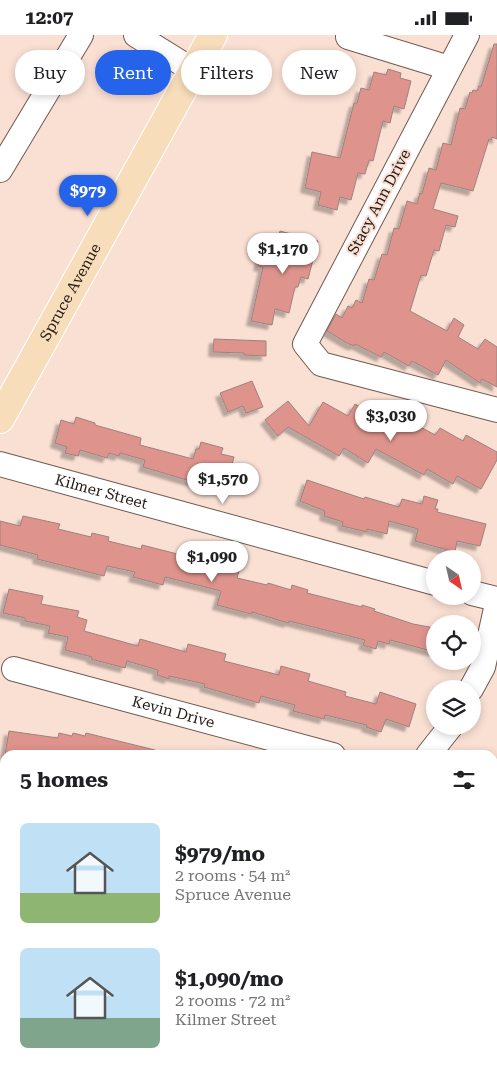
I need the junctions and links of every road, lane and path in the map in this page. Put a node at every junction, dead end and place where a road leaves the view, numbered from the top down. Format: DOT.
graph roads {
  1 [pos="81,35"];
  2 [pos="136,35"];
  3 [pos="213,35"];
  4 [pos="467,35"];
  5 [pos="348,37"];
  6 [pos="205,50"];
  7 [pos="181,63"];
  8 [pos="449,68"];
  9 [pos="181,94"];
  10 [pos="0,170"];
  11 [pos="497,410"];
  12 [pos="0,419"];
  13 [pos="0,464"];
  14 [pos="426,581"];
  15 [pos="481,595"];
  16 [pos="497,599"];
  17 [pos="497,604"];
  18 [pos="14,669"];
  19 [pos="476,680"];
  20 [pos="444,735"];
  21 [pos="314,750"];
  22 [pos="432,750"];
  1 -- 10 [label="street"];
  2 -- 7 [label="street"];
  3 -- 6 [label="main road, Spruce Avenue"];
  4 -- 8 [label="street, Stacy Ann Drive"];
  5 -- 8 [label="street"];
  8 -- 11 [label="street, Stacy Ann Drive"];
  9 -- 12 [label="main road, Spruce Avenue"];
  13 -- 14 [label="street, Kilmer Street"];
  15 -- 16 [label="street"];
  17 -- 19 [label="street"];
  18 -- 21 [label="street, Kevin Drive"];
  20 -- 22 [label="street"];
}
